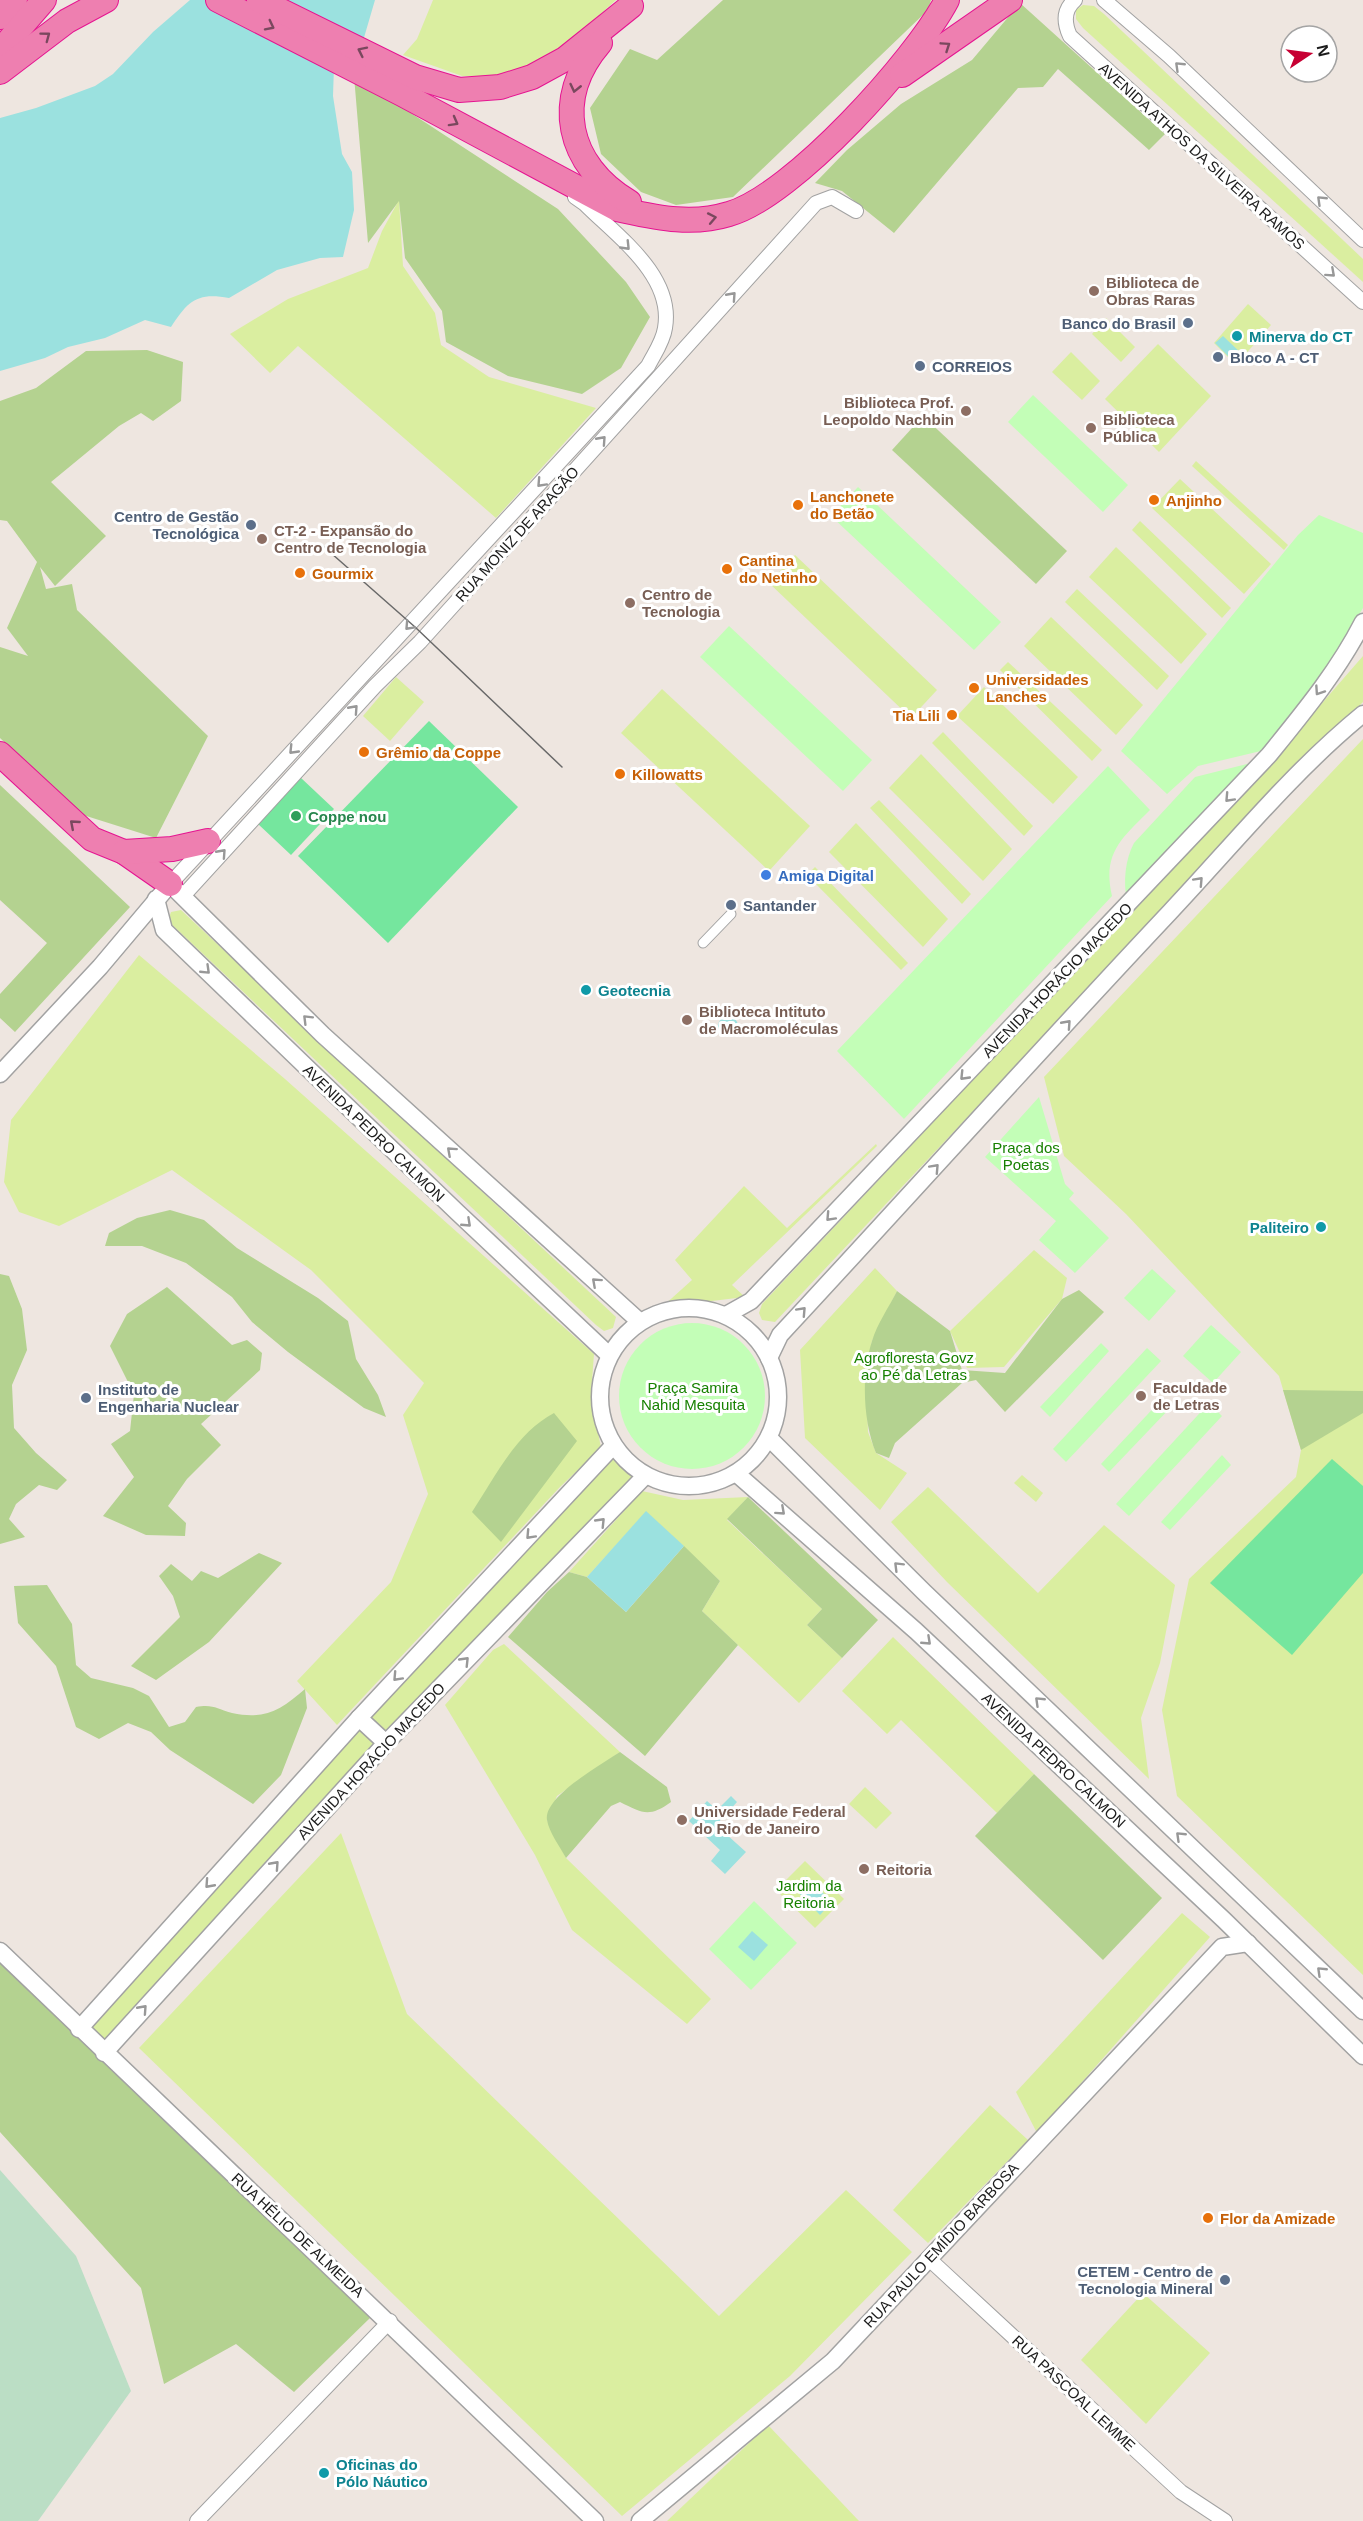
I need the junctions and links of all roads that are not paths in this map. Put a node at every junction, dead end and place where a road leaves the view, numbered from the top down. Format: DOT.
graph roads {
  1 [pos="15,0"];
  2 [pos="44,0"];
  3 [pos="106,0"];
  4 [pos="218,0"];
  5 [pos="259,0"];
  6 [pos="947,0"];
  7 [pos="1010,0"];
  8 [pos="1075,0"];
  9 [pos="1104,0"];
  10 [pos="634,3"];
  11 [pos="0,17"];
  12 [pos="0,51"];
  13 [pos="0,72"];
  14 [pos="409,85"];
  15 [pos="880,90"];
  16 [pos="516,157"];
  17 [pos="856,211"];
  18 [pos="654,217"];
  19 [pos="1363,240"];
  20 [pos="1363,302"];
  21 [pos="1363,622"];
  22 [pos="1358,639"];
  23 [pos="1363,714"];
  24 [pos="0,754"];
  25 [pos="208,841"];
  26 [pos="124,852"];
  27 [pos="170,893"];
  28 [pos="731,914"];
  29 [pos="164,930"];
  30 [pos="131,931"];
  31 [pos="703,943"];
  32 [pos="0,1074"];
  33 [pos="726,1315"];
  34 [pos="639,1321"];
  35 [pos="609,1355"];
  36 [pos="769,1358"];
  37 [pos="769,1438"];
  38 [pos="613,1446"];
  39 [pos="737,1474"];
  40 [pos="645,1476"];
  41 [pos="359,1718"];
  42 [pos="386,1743"];
  43 [pos="1224,1920"];
  44 [pos="1248,1943"];
  45 [pos="1222,1947"];
  46 [pos="0,1951"];
  47 [pos="1363,2011"];
  48 [pos="79,2028"];
  49 [pos="104,2053"];
  50 [pos="1363,2056"];
  51 [pos="928,2258"];
  52 [pos="390,2321"];
  53 [pos="197,2521"];
  54 [pos="595,2521"];
  55 [pos="640,2521"];
  56 [pos="1225,2521"];
  1 -- 11 [label="highway"];
  2 -- 12 [label="highway"];
  13 -- 3 [label="highway, one-way"];
  4 -- 14 [label="highway, one-way"];
  14 -- 5 [label="highway, one-way"];
  6 -- 15 [label="highway"];
  15 -- 7 [label="highway, one-way"];
  8 -- 20 [label="street, AVENIDA ATHOS DA SILVEIRA RAMOS, one-way"];
  19 -- 9 [label="street, one-way"];
  10 -- 14 [label="highway"];
  10 -- 18 [label="highway, one-way"];
  14 -- 16 [label="highway, one-way"];
  18 -- 15 [label="highway, one-way"];
  16 -- 18 [label="highway"];
  16 -- 25 [label="street, RUA MONIZ DE ARAGÃO, one-way"];
  27 -- 17 [label="street, RUA MONIZ DE ARAGÃO, one-way"];
  21 -- 22 [label="street, AVENIDA HORÁCIO MACEDO"];
  22 -- 33 [label="street, AVENIDA HORÁCIO MACEDO, one-way"];
  36 -- 23 [label="street, one-way"];
  26 -- 24 [label="highway, one-way"];
  25 -- 26 [label="highway"];
  25 -- 27 [label="street, RUA MONIZ DE ARAGÃO"];
  26 -- 27 [label="highway"];
  27 -- 29 [label="street"];
  27 -- 30 [label="street"];
  34 -- 27 [label="street, one-way"];
  28 -- 31 [label="street"];
  29 -- 30 [label="street"];
  29 -- 35 [label="street, AVENIDA PEDRO CALMON, one-way"];
  30 -- 32 [label="street"];
  33 -- 34 [label="street"];
  33 -- 36 [label="street"];
  34 -- 35 [label="street"];
  35 -- 38 [label="street"];
  36 -- 37 [label="street"];
  37 -- 39 [label="street"];
  47 -- 37 [label="street, AVENIDA PEDRO CALMON, one-way"];
  38 -- 40 [label="street"];
  38 -- 41 [label="street, one-way"];
  39 -- 40 [label="street"];
  39 -- 43 [label="street, AVENIDA PEDRO CALMON, one-way"];
  42 -- 40 [label="street, AVENIDA HORÁCIO MACEDO, one-way"];
  41 -- 42 [label="street"];
  41 -- 48 [label="street, one-way"];
  49 -- 42 [label="street, AVENIDA HORÁCIO MACEDO, one-way"];
  43 -- 44 [label="street, AVENIDA PEDRO CALMON"];
  43 -- 45 [label="street"];
  44 -- 45 [label="street"];
  44 -- 50 [label="street, AVENIDA PEDRO CALMON"];
  45 -- 51 [label="street, RUA PAULO EMÍDIO BARBOSA"];
  46 -- 48 [label="street, RUA HÉLIO DE ALMEIDA"];
  48 -- 49 [label="street, RUA HÉLIO DE ALMEIDA"];
  49 -- 52 [label="street, RUA HÉLIO DE ALMEIDA"];
  51 -- 55 [label="street, RUA PAULO EMÍDIO BARBOSA"];
  51 -- 56 [label="street, RUA PASCOAL LEMME"];
  52 -- 53 [label="street"];
  52 -- 54 [label="street, RUA HÉLIO DE ALMEIDA"];
}
